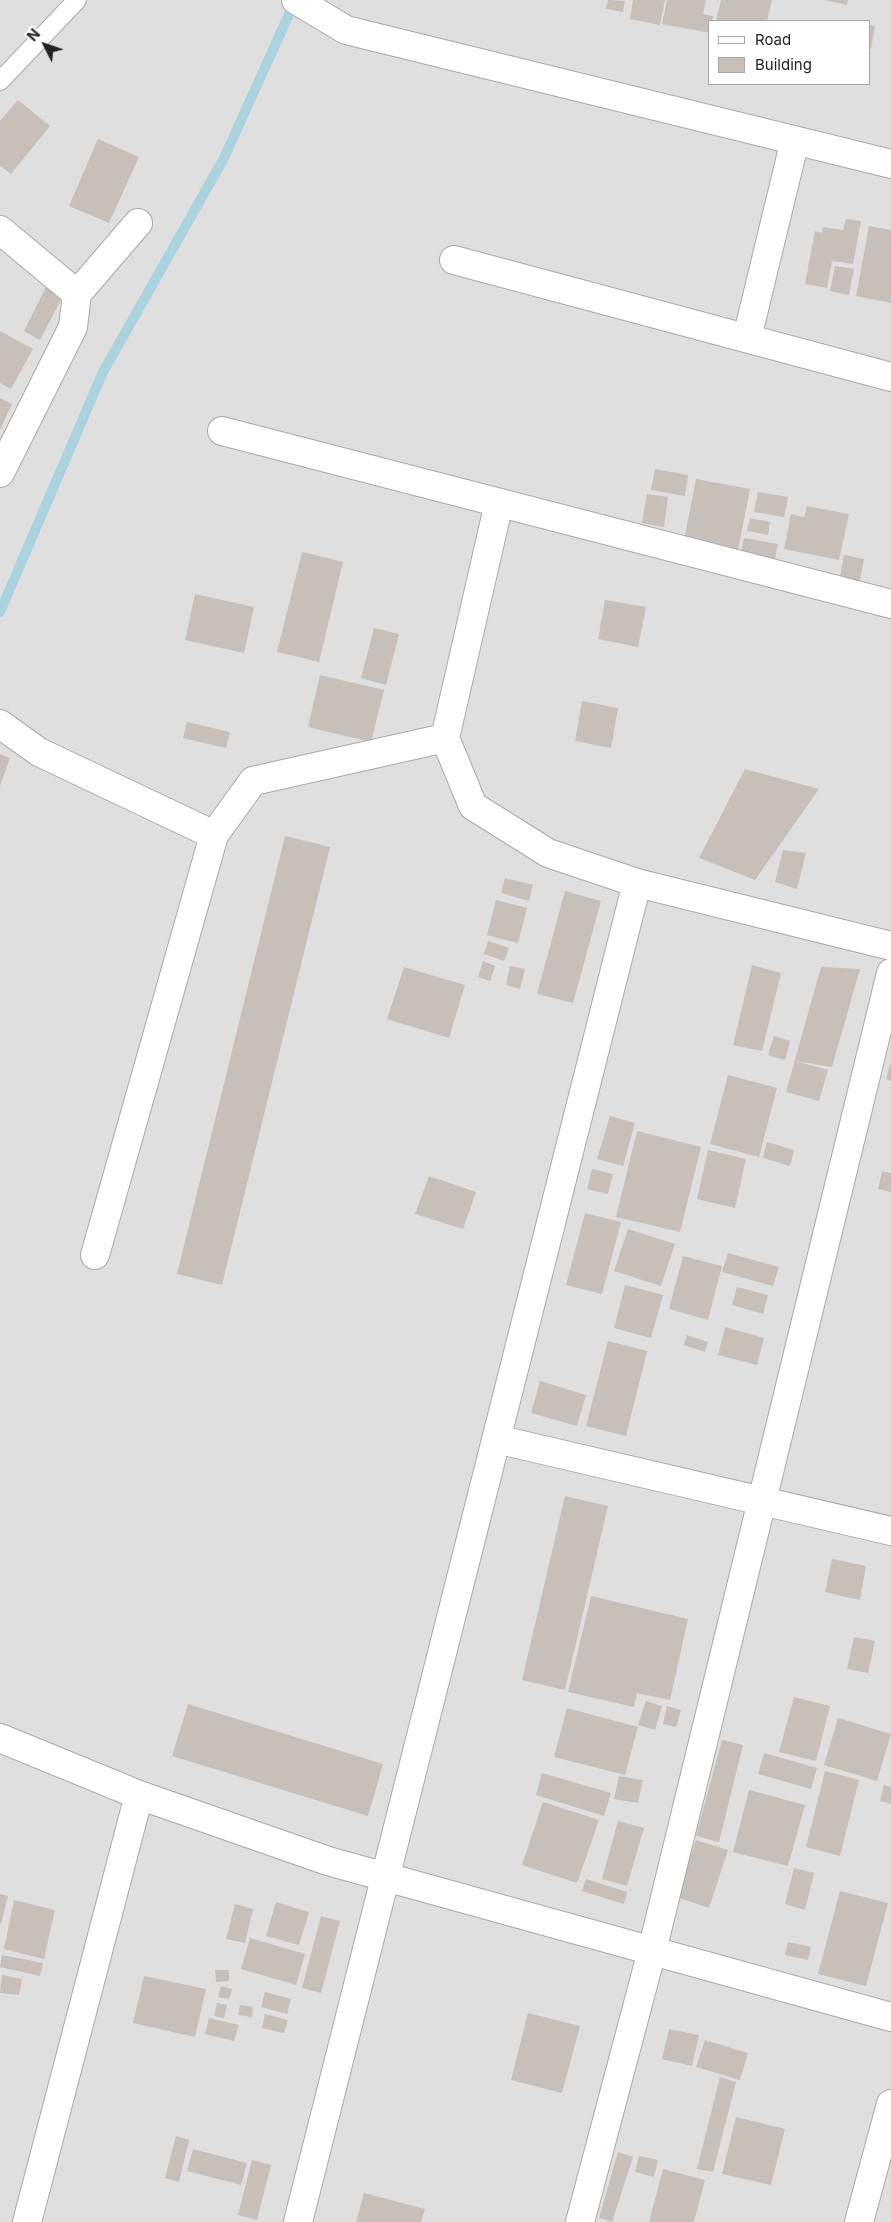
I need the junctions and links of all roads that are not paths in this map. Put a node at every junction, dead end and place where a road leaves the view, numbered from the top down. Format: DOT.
graph roads {
  1 [pos="77,0"];
  2 [pos="296,0"];
  3 [pos="0,81"];
  4 [pos="795,140"];
  5 [pos="891,164"];
  6 [pos="138,223"];
  7 [pos="0,230"];
  8 [pos="454,260"];
  9 [pos="77,294"];
  10 [pos="748,338"];
  11 [pos="891,377"];
  12 [pos="222,431"];
  13 [pos="0,472"];
  14 [pos="499,503"];
  15 [pos="891,604"];
  16 [pos="0,724"];
  17 [pos="445,738"];
  18 [pos="214,835"];
  19 [pos="637,883"];
  20 [pos="891,946"];
  21 [pos="891,973"];
  22 [pos="95,1255"];
  23 [pos="496,1438"];
  24 [pos="762,1501"];
  25 [pos="891,1531"];
  26 [pos="0,1738"];
  27 [pos="139,1795"];
  28 [pos="385,1877"];
  29 [pos="652,1951"];
  30 [pos="891,2017"];
  31 [pos="891,2104"];
  32 [pos="27,2222"];
  33 [pos="298,2222"];
  34 [pos="580,2222"];
  35 [pos="859,2222"];
  1 -- 3 [label="lane"];
  2 -- 4 [label="street"];
  4 -- 5 [label="street"];
  4 -- 10 [label="street"];
  6 -- 9 [label="street"];
  7 -- 9 [label="street"];
  8 -- 10 [label="street"];
  9 -- 13 [label="street"];
  10 -- 11 [label="street"];
  12 -- 14 [label="street"];
  14 -- 15 [label="street"];
  14 -- 17 [label="street"];
  16 -- 18 [label="street"];
  17 -- 18 [label="street"];
  17 -- 19 [label="street"];
  18 -- 22 [label="street"];
  19 -- 20 [label="street"];
  19 -- 23 [label="street"];
  21 -- 24 [label="street"];
  23 -- 24 [label="street"];
  23 -- 28 [label="street"];
  24 -- 25 [label="street"];
  24 -- 29 [label="street"];
  26 -- 27 [label="street"];
  27 -- 28 [label="street"];
  27 -- 32 [label="street"];
  28 -- 29 [label="street"];
  28 -- 33 [label="street"];
  29 -- 30 [label="street"];
  29 -- 34 [label="street"];
  31 -- 35 [label="street"];
}
